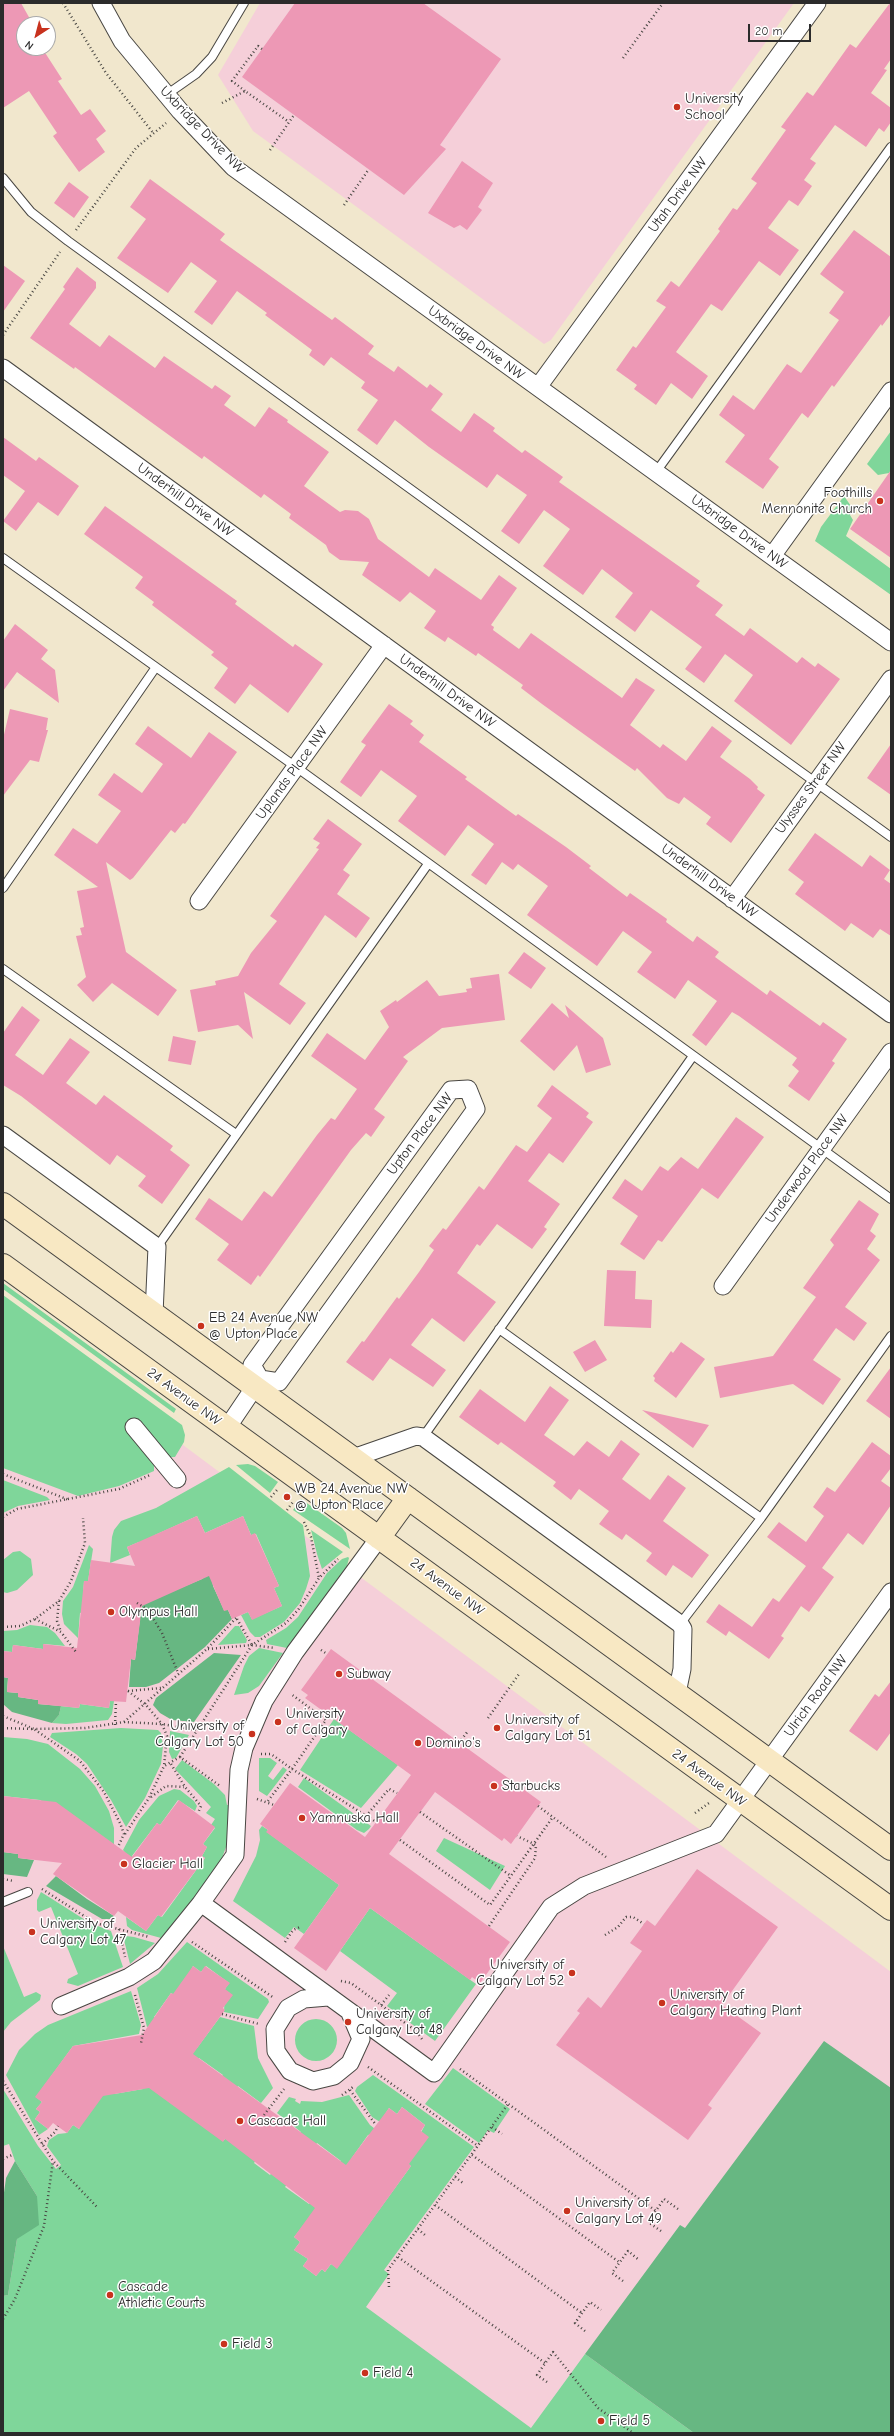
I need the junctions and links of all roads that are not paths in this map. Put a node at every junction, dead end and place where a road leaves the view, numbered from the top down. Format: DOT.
graph roads {
  1 [pos="100,3"];
  2 [pos="244,3"];
  3 [pos="817,3"];
  4 [pos="166,95"];
  5 [pos="891,147"];
  6 [pos="3,178"];
  7 [pos="3,368"];
  8 [pos="538,387"];
  9 [pos="891,391"];
  10 [pos="656,472"];
  11 [pos="772,556"];
  12 [pos="3,558"];
  13 [pos="891,642"];
  14 [pos="384,645"];
  15 [pos="156,667"];
  16 [pos="891,679"];
  17 [pos="296,767"];
  18 [pos="815,782"];
  19 [pos="891,837"];
  20 [pos="428,864"];
  21 [pos="3,888"];
  22 [pos="732,899"];
  23 [pos="199,901"];
  24 [pos="3,969"];
  25 [pos="891,1014"];
  26 [pos="891,1052"];
  27 [pos="693,1056"];
  28 [pos="236,1134"];
  29 [pos="3,1135"];
  30 [pos="821,1150"];
  31 [pos="891,1199"];
  32 [pos="3,1204"];
  33 [pos="157,1247"];
  34 [pos="3,1265"];
  35 [pos="723,1286"];
  36 [pos="154,1314"];
  37 [pos="499,1329"];
  38 [pos="891,1336"];
  39 [pos="258,1384"];
  40 [pos="134,1427"];
  41 [pos="227,1428"];
  42 [pos="423,1437"];
  43 [pos="353,1458"];
  44 [pos="177,1479"];
  45 [pos="408,1498"];
  46 [pos="761,1518"];
  47 [pos="379,1538"];
  48 [pos="891,1592"];
  49 [pos="680,1624"];
  50 [pos="677,1693"];
  51 [pos="769,1760"];
  52 [pos="740,1801"];
  53 [pos="891,1849"];
  54 [pos="28,1892"];
  55 [pos="3,1902"];
  56 [pos="201,1903"];
  57 [pos="891,1909"];
  58 [pos="328,1998"];
  59 [pos="61,2006"];
  60 [pos="350,2013"];
  1 -- 4 [label="street, Uxbridge Drive NW"];
  2 -- 4 [label="lane"];
  3 -- 8 [label="street, Utah Drive NW"];
  4 -- 8 [label="street, Uxbridge Drive NW"];
  5 -- 10 [label="lane"];
  6 -- 18 [label="lane"];
  7 -- 14 [label="street, Underhill Drive NW"];
  8 -- 10 [label="street, Uxbridge Drive NW"];
  9 -- 11 [label="street"];
  10 -- 11 [label="street, Uxbridge Drive NW"];
  11 -- 13 [label="street, Uxbridge Drive NW"];
  12 -- 15 [label="lane"];
  14 -- 17 [label="street, Uplands Place NW"];
  14 -- 22 [label="street, Underhill Drive NW"];
  15 -- 17 [label="lane"];
  15 -- 21 [label="lane"];
  16 -- 18 [label="street, Ulysses Street NW"];
  17 -- 20 [label="lane"];
  17 -- 23 [label="street, Uplands Place NW"];
  18 -- 19 [label="lane"];
  18 -- 22 [label="street, Ulysses Street NW"];
  20 -- 27 [label="lane"];
  20 -- 28 [label="lane"];
  22 -- 25 [label="street, Underhill Drive NW"];
  24 -- 28 [label="lane"];
  26 -- 30 [label="street, Underwood Place NW"];
  27 -- 30 [label="lane"];
  27 -- 37 [label="lane"];
  28 -- 33 [label="lane"];
  29 -- 33 [label="street"];
  30 -- 31 [label="lane"];
  30 -- 35 [label="street, Underwood Place NW"];
  32 -- 36 [label="street"];
  33 -- 36 [label="street"];
  34 -- 41 [label="street, 24 Avenue NW"];
  36 -- 39 [label="street"];
  37 -- 42 [label="lane"];
  37 -- 46 [label="lane"];
  38 -- 46 [label="lane"];
  39 -- 39 [label="street, Upton Place NW"];
  39 -- 41 [label="street"];
  39 -- 43 [label="street"];
  40 -- 44 [label="street"];
  41 -- 47 [label="street, 24 Avenue NW"];
  42 -- 43 [label="street"];
  42 -- 49 [label="street"];
  43 -- 45 [label="street"];
  45 -- 47 [label="street"];
  45 -- 50 [label="street"];
  46 -- 49 [label="lane"];
  47 -- 52 [label="street, 24 Avenue NW"];
  47 -- 56 [label="street"];
  48 -- 51 [label="street, Ulrich Road NW"];
  49 -- 50 [label="street"];
  50 -- 51 [label="street"];
  51 -- 52 [label="street, Ulrich Road NW"];
  51 -- 53 [label="street"];
  52 -- 57 [label="street, 24 Avenue NW"];
  52 -- 60 [label="street, Ulrich Road NW"];
  54 -- 55 [label="lane"];
  56 -- 58 [label="street"];
  56 -- 59 [label="street"];
  58 -- 60 [label="street"];
  58 -- 60 [label="street"];
}
